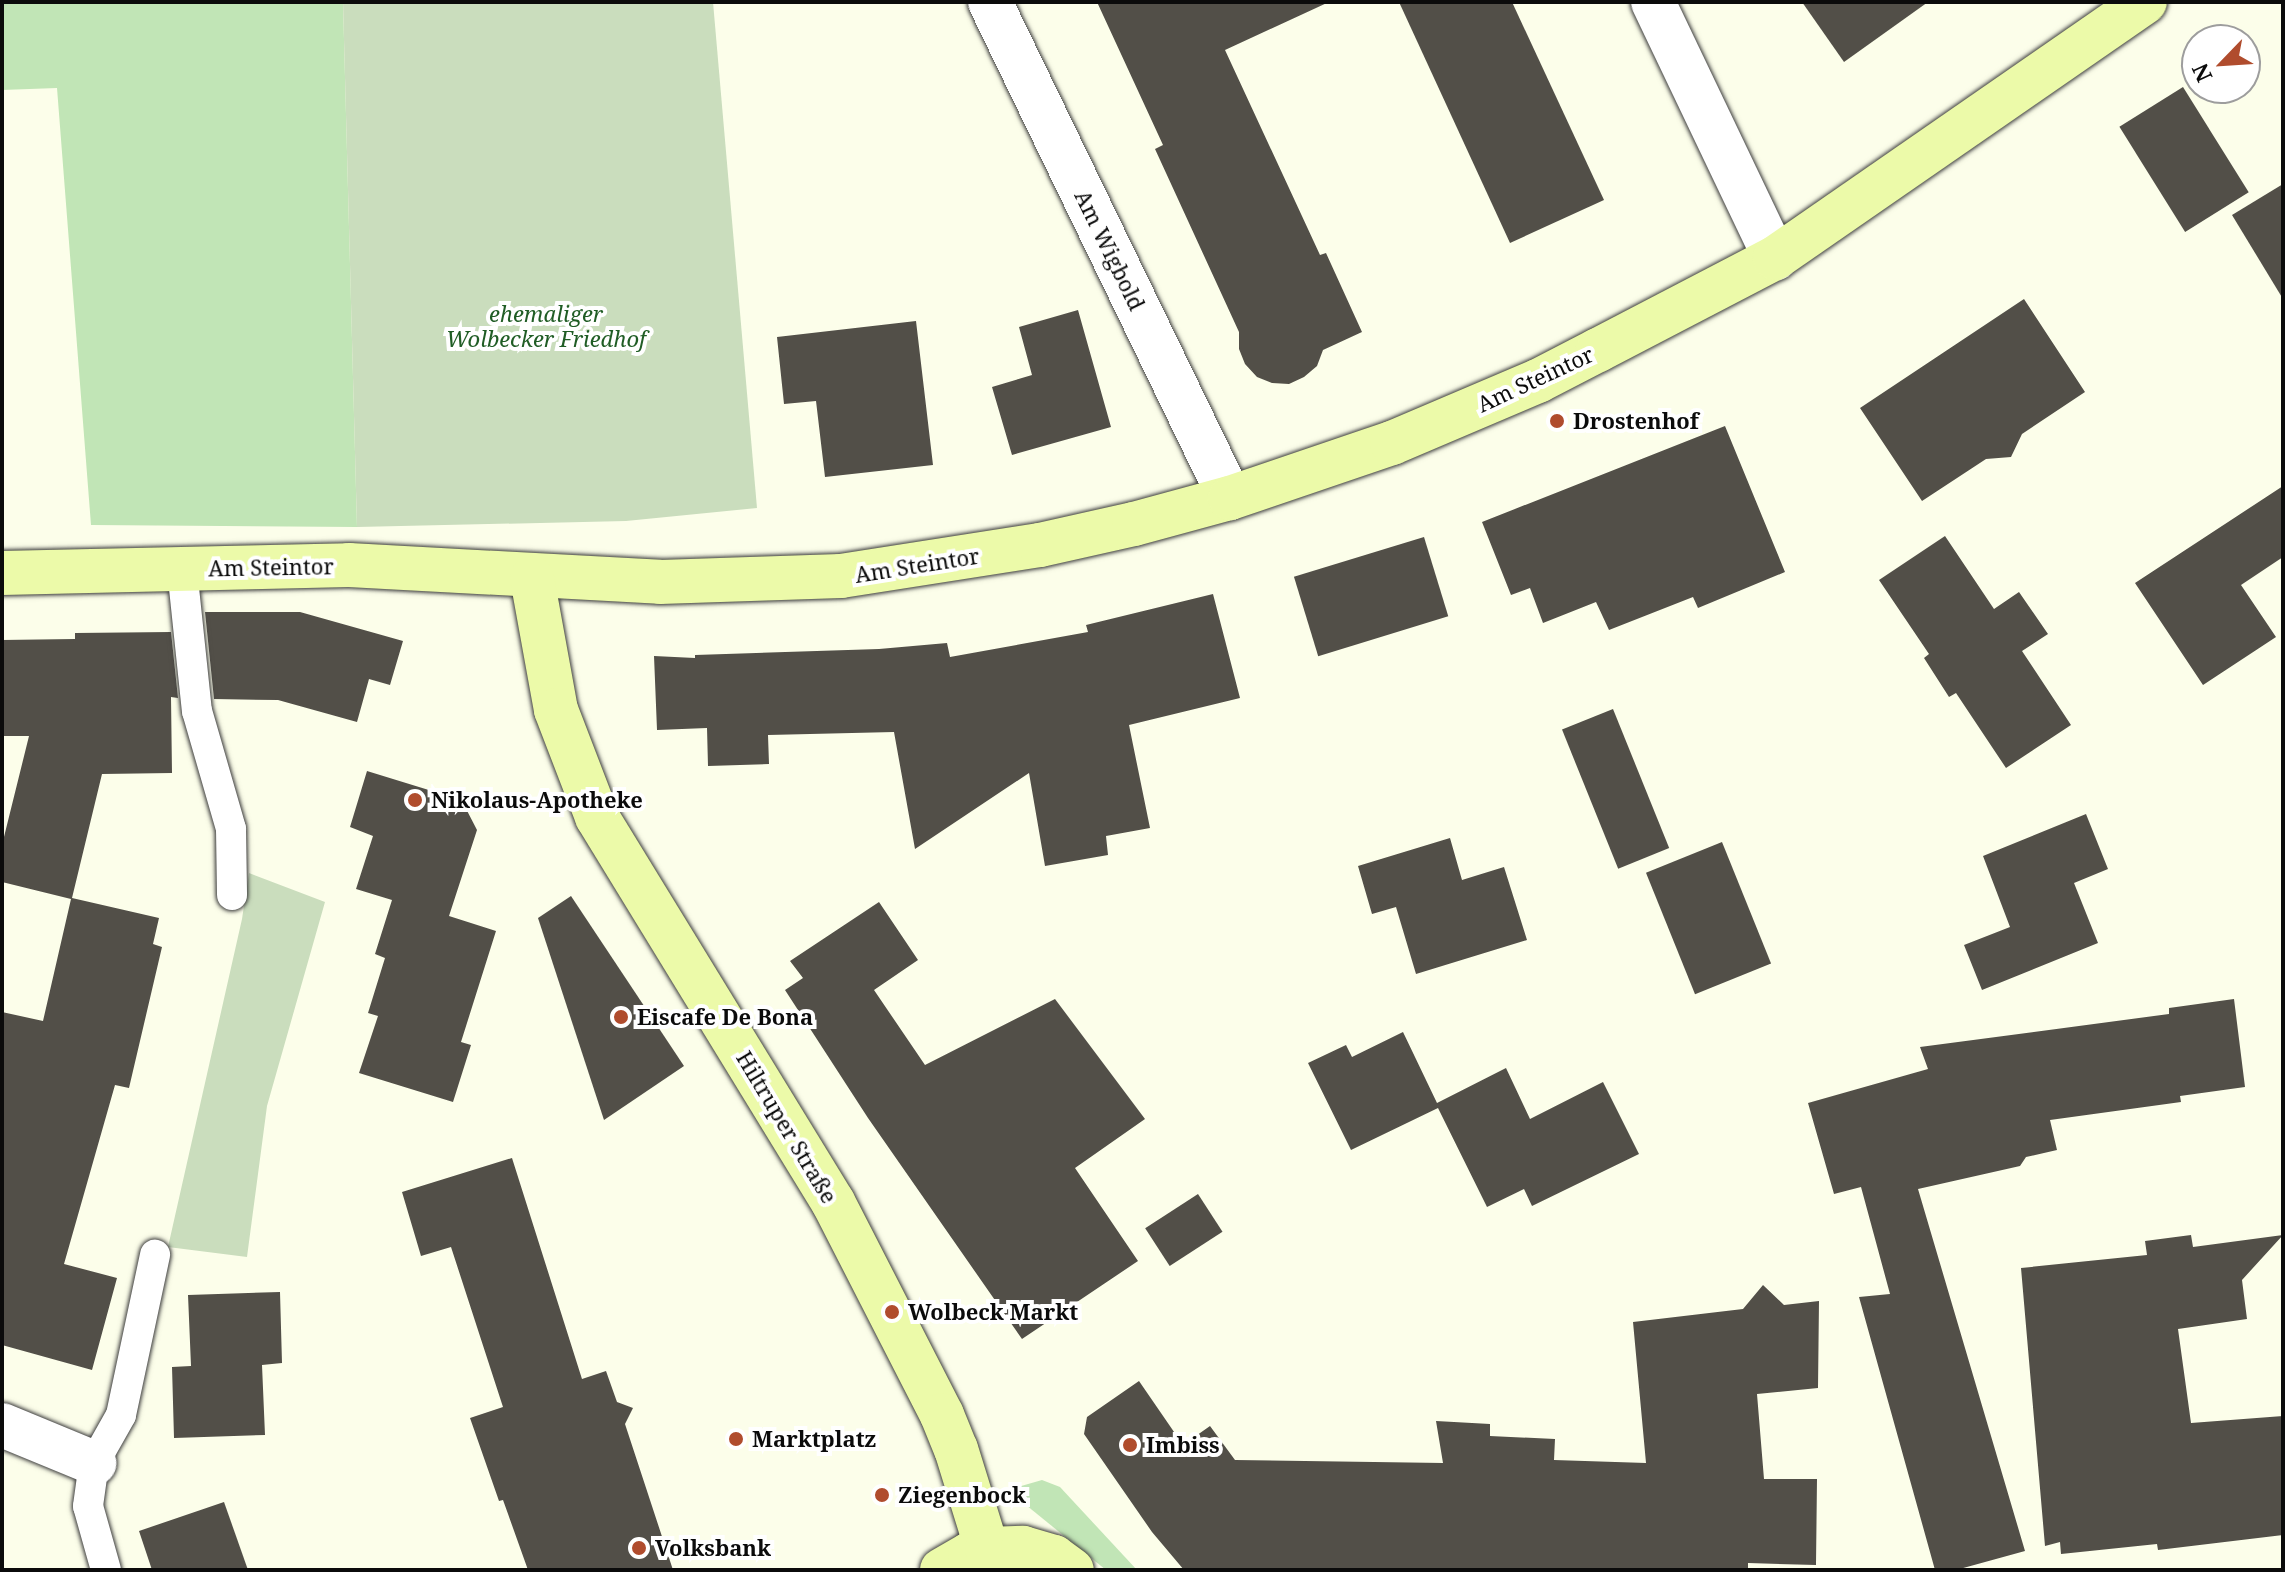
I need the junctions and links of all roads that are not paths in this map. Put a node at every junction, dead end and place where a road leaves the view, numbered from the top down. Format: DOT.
graph roads {
  1 [pos="990,2"];
  2 [pos="1653,2"];
  3 [pos="2145,2"];
  4 [pos="1775,258"];
  5 [pos="1230,498"];
  6 [pos="182,569"];
  7 [pos="2,573"];
  8 [pos="532,578"];
  9 [pos="232,895"];
  10 [pos="155,1255"];
  11 [pos="2,1425"];
  12 [pos="94,1463"];
  13 [pos="987,1549"];
  14 [pos="106,1570"];
  15 [pos="942,1570"];
  16 [pos="1072,1570"];
  1 -- 5 [label="street, Am Wigbold"];
  2 -- 4 [label="street"];
  3 -- 4 [label="street, Am Steintor"];
  4 -- 5 [label="street, Am Steintor"];
  5 -- 8 [label="street, Am Steintor"];
  6 -- 7 [label="street, Am Steintor"];
  6 -- 8 [label="street, Am Steintor"];
  6 -- 9 [label="lane"];
  8 -- 13 [label="street, Hiltruper Straße"];
  10 -- 12 [label="lane"];
  11 -- 12 [label="street"];
  12 -- 14 [label="lane"];
  13 -- 15 [label="street"];
  13 -- 16 [label="street"];
}
